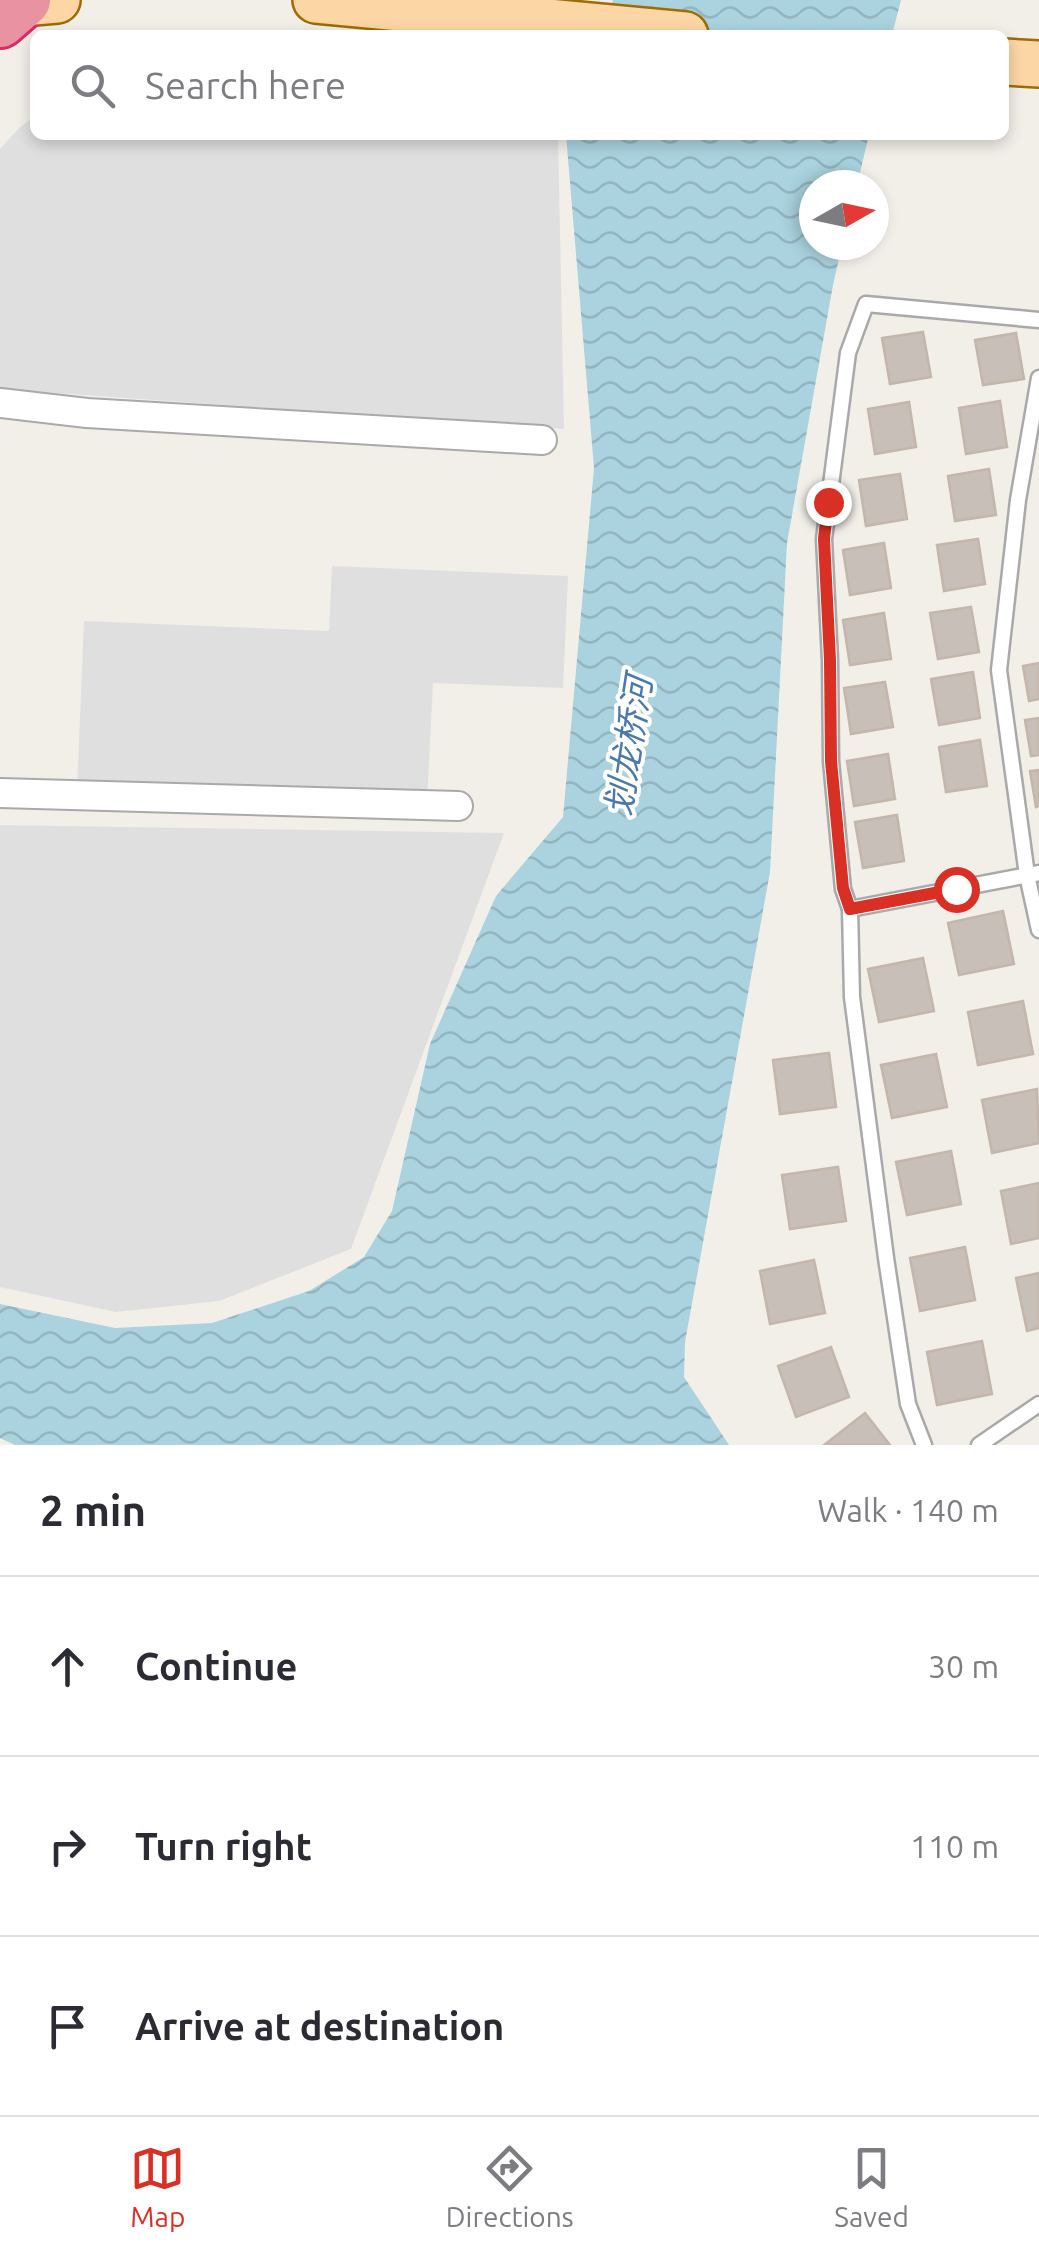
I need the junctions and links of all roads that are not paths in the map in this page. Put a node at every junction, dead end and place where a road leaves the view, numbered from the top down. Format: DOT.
graph roads {
  1 [pos="316,0"];
  2 [pos="633,30"];
  3 [pos="1009,62"];
  4 [pos="1039,64"];
  5 [pos="1039,320"];
  6 [pos="1039,378"];
  7 [pos="0,403"];
  8 [pos="542,440"];
  9 [pos="0,793"];
  10 [pos="458,806"];
  11 [pos="1033,874"];
  12 [pos="850,909"];
  13 [pos="1039,930"];
  14 [pos="1039,1404"];
  15 [pos="924,1445"];
  16 [pos="979,1445"];
  1 -- 2 [label="main road"];
  3 -- 4 [label="main road"];
  5 -- 12 [label="lane"];
  6 -- 11 [label="lane"];
  7 -- 8 [label="street"];
  9 -- 10 [label="street"];
  11 -- 12 [label="lane"];
  11 -- 13 [label="lane"];
  12 -- 15 [label="lane"];
  14 -- 16 [label="lane"];
}
